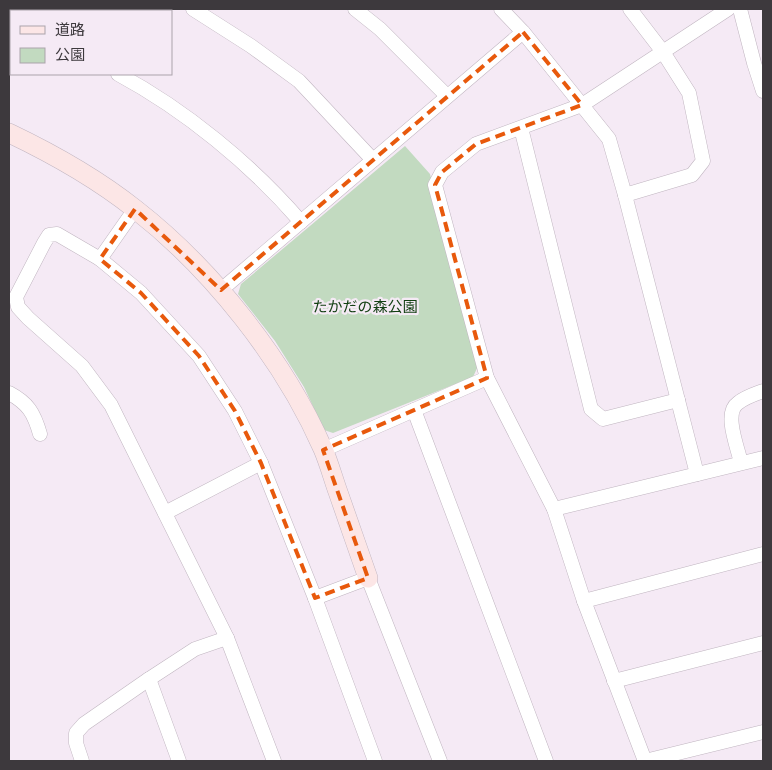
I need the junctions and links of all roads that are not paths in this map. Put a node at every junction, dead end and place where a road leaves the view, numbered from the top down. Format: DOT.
graph roads {
  1 [pos="193,9"];
  2 [pos="355,9"];
  3 [pos="501,9"];
  4 [pos="630,9"];
  5 [pos="728,9"];
  6 [pos="740,9"];
  7 [pos="523,32"];
  8 [pos="663,52"];
  9 [pos="120,75"];
  10 [pos="763,91"];
  11 [pos="447,96"];
  12 [pos="582,105"];
  13 [pos="522,128"];
  14 [pos="10,136"];
  15 [pos="373,160"];
  16 [pos="626,195"];
  17 [pos="136,209"];
  18 [pos="301,222"];
  19 [pos="100,259"];
  20 [pos="220,290"];
  21 [pos="487,378"];
  22 [pos="763,391"];
  23 [pos="9,393"];
  24 [pos="678,400"];
  25 [pos="414,410"];
  26 [pos="40,434"];
  27 [pos="324,450"];
  28 [pos="763,458"];
  29 [pos="742,463"];
  30 [pos="261,464"];
  31 [pos="697,474"];
  32 [pos="554,509"];
  33 [pos="165,513"];
  34 [pos="763,554"];
  35 [pos="368,578"];
  36 [pos="315,598"];
  37 [pos="584,601"];
  38 [pos="227,638"];
  39 [pos="763,643"];
  40 [pos="149,679"];
  41 [pos="614,681"];
  42 [pos="763,732"];
  43 [pos="82,761"];
  44 [pos="179,761"];
  45 [pos="274,761"];
  46 [pos="375,761"];
  47 [pos="440,761"];
  48 [pos="546,761"];
  49 [pos="645,761"];
  1 -- 15 [label="street"];
  2 -- 11 [label="street"];
  3 -- 7 [label="street"];
  4 -- 8 [label="street"];
  5 -- 8 [label="street"];
  6 -- 10 [label="street"];
  7 -- 11 [label="street"];
  7 -- 12 [label="street"];
  8 -- 12 [label="street"];
  8 -- 16 [label="street"];
  9 -- 18 [label="street"];
  11 -- 15 [label="street"];
  12 -- 13 [label="street"];
  12 -- 16 [label="street"];
  13 -- 21 [label="street"];
  13 -- 24 [label="street"];
  14 -- 17 [label="street"];
  15 -- 18 [label="street"];
  16 -- 24 [label="street"];
  17 -- 19 [label="street"];
  17 -- 20 [label="street"];
  18 -- 20 [label="street"];
  19 -- 30 [label="street"];
  19 -- 33 [label="street"];
  20 -- 27 [label="street"];
  21 -- 25 [label="street"];
  21 -- 32 [label="street"];
  22 -- 29 [label="street"];
  23 -- 26 [label="street"];
  24 -- 31 [label="street"];
  25 -- 27 [label="street"];
  25 -- 48 [label="street"];
  27 -- 35 [label="street"];
  28 -- 29 [label="street"];
  29 -- 31 [label="street"];
  30 -- 33 [label="street"];
  30 -- 36 [label="street"];
  31 -- 32 [label="street"];
  32 -- 37 [label="street"];
  33 -- 38 [label="street"];
  34 -- 37 [label="street"];
  35 -- 36 [label="street"];
  35 -- 47 [label="street"];
  36 -- 46 [label="street"];
  37 -- 41 [label="street"];
  38 -- 40 [label="street"];
  38 -- 45 [label="street"];
  39 -- 41 [label="street"];
  40 -- 43 [label="street"];
  40 -- 44 [label="street"];
  41 -- 49 [label="street"];
  42 -- 49 [label="street"];
}
